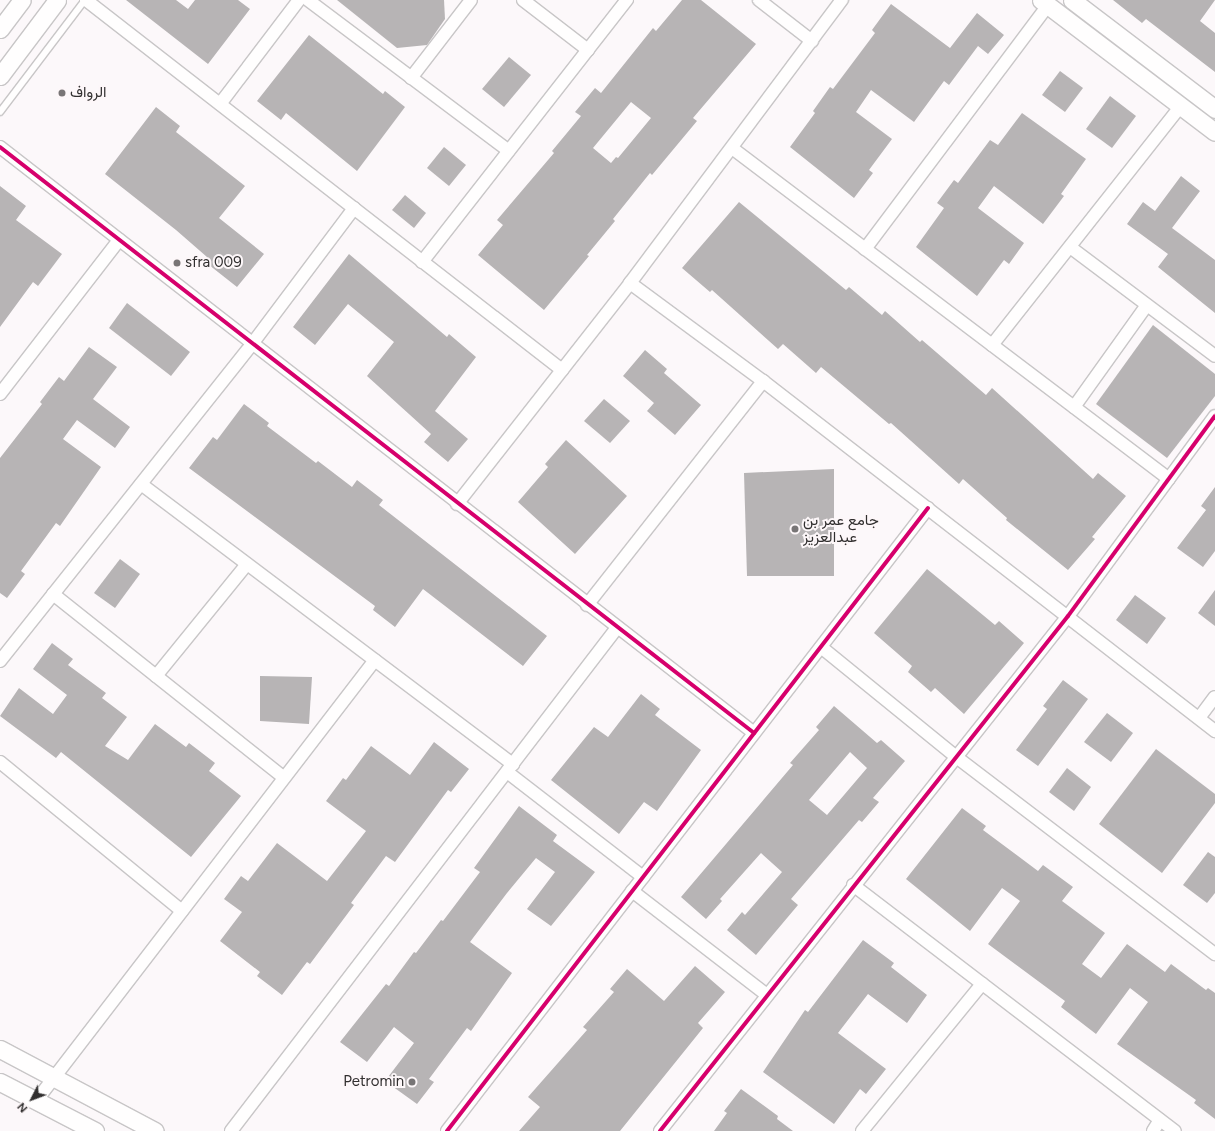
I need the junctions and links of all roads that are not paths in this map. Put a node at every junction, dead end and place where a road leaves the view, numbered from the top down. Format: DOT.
graph roads {
  1 [pos="22,0"];
  2 [pos="58,0"];
  3 [pos="86,0"];
  4 [pos="299,0"];
  5 [pos="308,0"];
  6 [pos="471,0"];
  7 [pos="523,0"];
  8 [pos="628,0"];
  9 [pos="759,0"];
  10 [pos="842,0"];
  11 [pos="1072,0"];
  12 [pos="1045,2"];
  13 [pos="0,29"];
  14 [pos="812,41"];
  15 [pos="588,50"];
  16 [pos="0,76"];
  17 [pos="411,78"];
  18 [pos="220,104"];
  19 [pos="1181,106"];
  20 [pos="1215,109"];
  21 [pos="0,112"];
  22 [pos="1215,132"];
  23 [pos="0,147"];
  24 [pos="732,148"];
  25 [pos="509,151"];
  26 [pos="354,208"];
  27 [pos="119,240"];
  28 [pos="1070,247"];
  29 [pos="865,249"];
  30 [pos="422,262"];
  31 [pos="630,283"];
  32 [pos="1147,305"];
  33 [pos="252,344"];
  34 [pos="992,345"];
  35 [pos="1215,356"];
  36 [pos="562,370"];
  37 [pos="763,381"];
  38 [pos="0,394"];
  39 [pos="1074,407"];
  40 [pos="1215,416"];
  41 [pos="1169,479"];
  42 [pos="141,484"];
  43 [pos="457,504"];
  44 [pos="928,508"];
  45 [pos="247,564"];
  46 [pos="52,594"];
  47 [pos="587,606"];
  48 [pos="1068,616"];
  49 [pos="616,629"];
  50 [pos="821,647"];
  51 [pos="0,660"];
  52 [pos="375,660"];
  53 [pos="156,676"];
  54 [pos="1215,697"];
  55 [pos="1199,718"];
  56 [pos="1215,731"];
  57 [pos="754,733"];
  58 [pos="955,756"];
  59 [pos="0,762"];
  60 [pos="510,768"];
  61 [pos="284,778"];
  62 [pos="643,877"];
  63 [pos="853,885"];
  64 [pos="632,891"];
  65 [pos="182,911"];
  66 [pos="1215,954"];
  67 [pos="982,984"];
  68 [pos="767,995"];
  69 [pos="2,1055"];
  70 [pos="54,1077"];
  71 [pos="0,1082"];
  72 [pos="36,1101"];
  73 [pos="1160,1120"];
  74 [pos="94,1131"];
  75 [pos="155,1131"];
  76 [pos="231,1131"];
  77 [pos="447,1131"];
  78 [pos="660,1131"];
  79 [pos="862,1131"];
  80 [pos="1153,1131"];
  81 [pos="1175,1131"];
  1 -- 13 [label="street"];
  2 -- 16 [label="street"];
  3 -- 18 [label="street"];
  3 -- 21 [label="lane"];
  4 -- 18 [label="street"];
  5 -- 17 [label="street"];
  6 -- 17 [label="street"];
  7 -- 15 [label="street"];
  8 -- 15 [label="street"];
  9 -- 14 [label="street"];
  10 -- 14 [label="street"];
  11 -- 20 [label="street"];
  12 -- 19 [label="street"];
  12 -- 29 [label="street"];
  14 -- 24 [label="street"];
  15 -- 25 [label="street"];
  17 -- 25 [label="street"];
  18 -- 26 [label="street"];
  19 -- 22 [label="street"];
  19 -- 28 [label="street"];
  23 -- 27 [label="street"];
  24 -- 29 [label="street"];
  24 -- 31 [label="street"];
  25 -- 30 [label="street"];
  26 -- 30 [label="street"];
  26 -- 33 [label="street"];
  27 -- 33 [label="street"];
  27 -- 38 [label="street"];
  28 -- 32 [label="street"];
  28 -- 34 [label="street"];
  29 -- 34 [label="street"];
  30 -- 36 [label="street"];
  31 -- 36 [label="street"];
  31 -- 37 [label="street"];
  32 -- 35 [label="street"];
  32 -- 39 [label="street"];
  33 -- 42 [label="street"];
  33 -- 43 [label="street"];
  34 -- 39 [label="street"];
  36 -- 43 [label="street"];
  37 -- 44 [label="street"];
  37 -- 47 [label="street"];
  39 -- 41 [label="street"];
  40 -- 41 [label="street"];
  41 -- 48 [label="street"];
  42 -- 45 [label="street"];
  42 -- 46 [label="street"];
  43 -- 47 [label="street"];
  44 -- 48 [label="street"];
  44 -- 50 [label="street"];
  45 -- 52 [label="street"];
  45 -- 53 [label="street"];
  46 -- 51 [label="street"];
  46 -- 53 [label="street"];
  47 -- 49 [label="street"];
  48 -- 55 [label="street"];
  48 -- 58 [label="street"];
  49 -- 57 [label="street"];
  49 -- 60 [label="street"];
  50 -- 57 [label="street"];
  50 -- 58 [label="street"];
  52 -- 60 [label="street"];
  52 -- 61 [label="street"];
  53 -- 61 [label="street"];
  54 -- 55 [label="street"];
  55 -- 56 [label="street"];
  57 -- 62 [label="street"];
  58 -- 63 [label="street"];
  58 -- 66 [label="street"];
  59 -- 65 [label="street"];
  60 -- 62 [label="street"];
  60 -- 76 [label="street"];
  61 -- 65 [label="street"];
  62 -- 64 [label="street"];
  63 -- 67 [label="street"];
  63 -- 68 [label="street"];
  64 -- 68 [label="street"];
  64 -- 77 [label="street"];
  65 -- 70 [label="street"];
  67 -- 73 [label="street"];
  67 -- 79 [label="street"];
  68 -- 78 [label="street"];
  69 -- 70 [label="street"];
  70 -- 72 [label="street"];
  70 -- 75 [label="street"];
  71 -- 72 [label="street"];
  72 -- 74 [label="street"];
  73 -- 80 [label="street"];
  73 -- 81 [label="street"];
}
